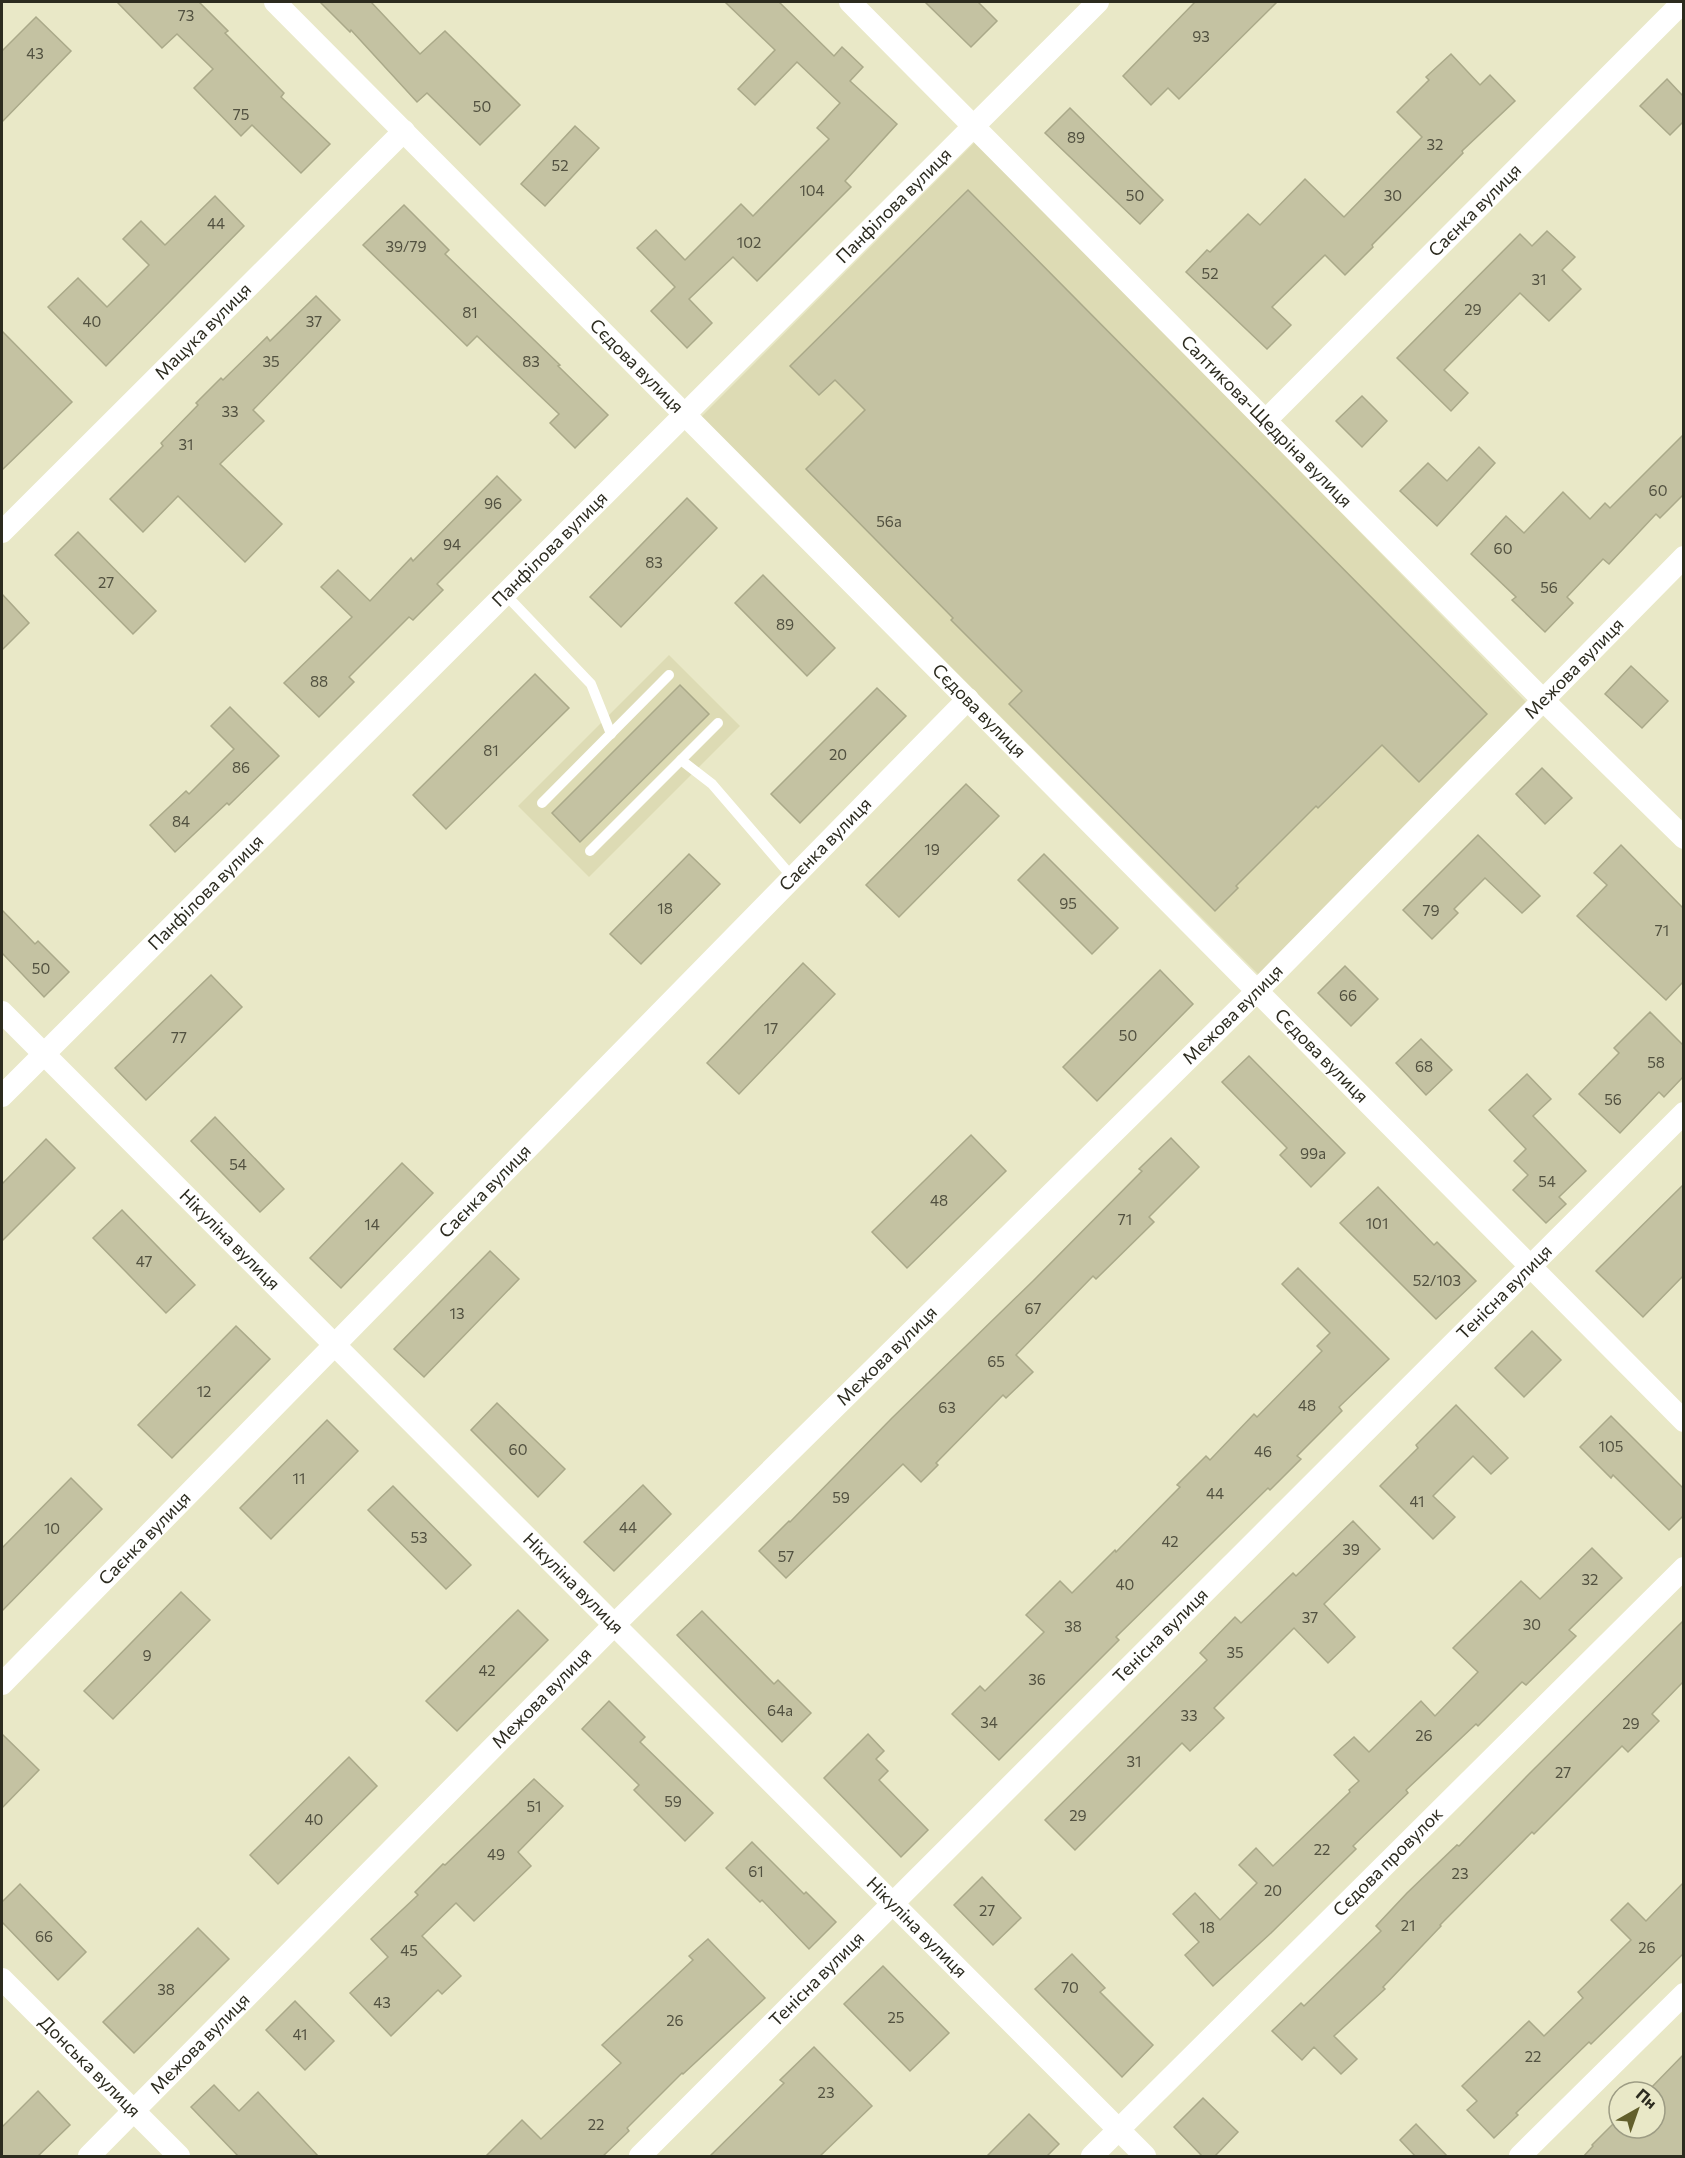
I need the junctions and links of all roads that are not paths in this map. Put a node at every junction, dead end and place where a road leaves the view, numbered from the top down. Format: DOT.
graph roads {
  1 [pos="275,2"];
  2 [pos="850,2"];
  3 [pos="1098,2"];
  4 [pos="1683,2"];
  5 [pos="975,126"];
  6 [pos="404,131"];
  7 [pos="685,415"];
  8 [pos="1266,420"];
  9 [pos="2,532"];
  10 [pos="1683,557"];
  11 [pos="505,594"];
  12 [pos="669,675"];
  13 [pos="968,699"];
  14 [pos="1543,700"];
  15 [pos="718,723"];
  16 [pos="611,734"];
  17 [pos="681,760"];
  18 [pos="542,803"];
  19 [pos="1683,838"];
  20 [pos="590,851"];
  21 [pos="793,878"];
  22 [pos="1257,991"];
  23 [pos="2,1012"];
  24 [pos="43,1054"];
  25 [pos="2,1096"];
  26 [pos="1683,1113"];
  27 [pos="1531,1267"];
  28 [pos="334,1345"];
  29 [pos="1683,1421"];
  30 [pos="1683,1568"];
  31 [pos="614,1625"];
  32 [pos="7,1674"];
  33 [pos="893,1904"];
  34 [pos="2,1979"];
  35 [pos="1683,1994"];
  36 [pos="134,2112"];
  37 [pos="1118,2130"];
  38 [pos="89,2157"];
  39 [pos="179,2157"];
  40 [pos="640,2157"];
  41 [pos="1092,2157"];
  42 [pos="1145,2157"];
  43 [pos="1520,2157"];
  1 -- 6 [label="street, Сєдова вулиця"];
  2 -- 5 [label="street, Салтикова-Щедріна вулиця"];
  3 -- 5 [label="street, Панфілова вулиця"];
  4 -- 8 [label="street, Саєнка вулиця"];
  5 -- 7 [label="street, Панфілова вулиця"];
  5 -- 8 [label="street, Салтикова-Щедріна вулиця"];
  6 -- 7 [label="street, Сєдова вулиця"];
  6 -- 9 [label="street, Мацука вулиця"];
  7 -- 11 [label="street, Панфілова вулиця"];
  7 -- 13 [label="street, Сєдова вулиця"];
  8 -- 14 [label="street, Салтикова-Щедріна вулиця"];
  10 -- 14 [label="street, Межова вулиця"];
  11 -- 16 [label="lane"];
  11 -- 24 [label="street, Панфілова вулиця"];
  12 -- 16 [label="lane"];
  13 -- 21 [label="street, Саєнка вулиця"];
  13 -- 22 [label="street, Сєдова вулиця"];
  14 -- 19 [label="street, Салтикова-Щедріна вулиця"];
  14 -- 22 [label="street, Межова вулиця"];
  15 -- 17 [label="lane"];
  16 -- 18 [label="lane"];
  17 -- 20 [label="lane"];
  17 -- 21 [label="lane"];
  21 -- 28 [label="street, Саєнка вулиця"];
  22 -- 27 [label="street, Сєдова вулиця"];
  22 -- 31 [label="street, Межова вулиця"];
  23 -- 24 [label="street, Нікуліна вулиця"];
  24 -- 25 [label="street, Панфілова вулиця"];
  24 -- 28 [label="street, Нікуліна вулиця"];
  26 -- 27 [label="street, Тенісна вулиця"];
  27 -- 29 [label="street, Сєдова вулиця"];
  27 -- 33 [label="street, Тенісна вулиця"];
  28 -- 31 [label="street, Нікуліна вулиця"];
  28 -- 32 [label="street, Саєнка вулиця"];
  30 -- 37 [label="street, Сєдова провулок"];
  31 -- 33 [label="street, Нікуліна вулиця"];
  31 -- 36 [label="street, Межова вулиця"];
  33 -- 37 [label="street, Нікуліна вулиця"];
  33 -- 40 [label="street, Тенісна вулиця"];
  34 -- 36 [label="street, Донська вулиця"];
  35 -- 43 [label="street"];
  36 -- 38 [label="street, Межова вулиця"];
  36 -- 39 [label="street, Донська вулиця"];
  37 -- 41 [label="street, Сєдова провулок"];
  37 -- 42 [label="street, Нікуліна вулиця"];
}
